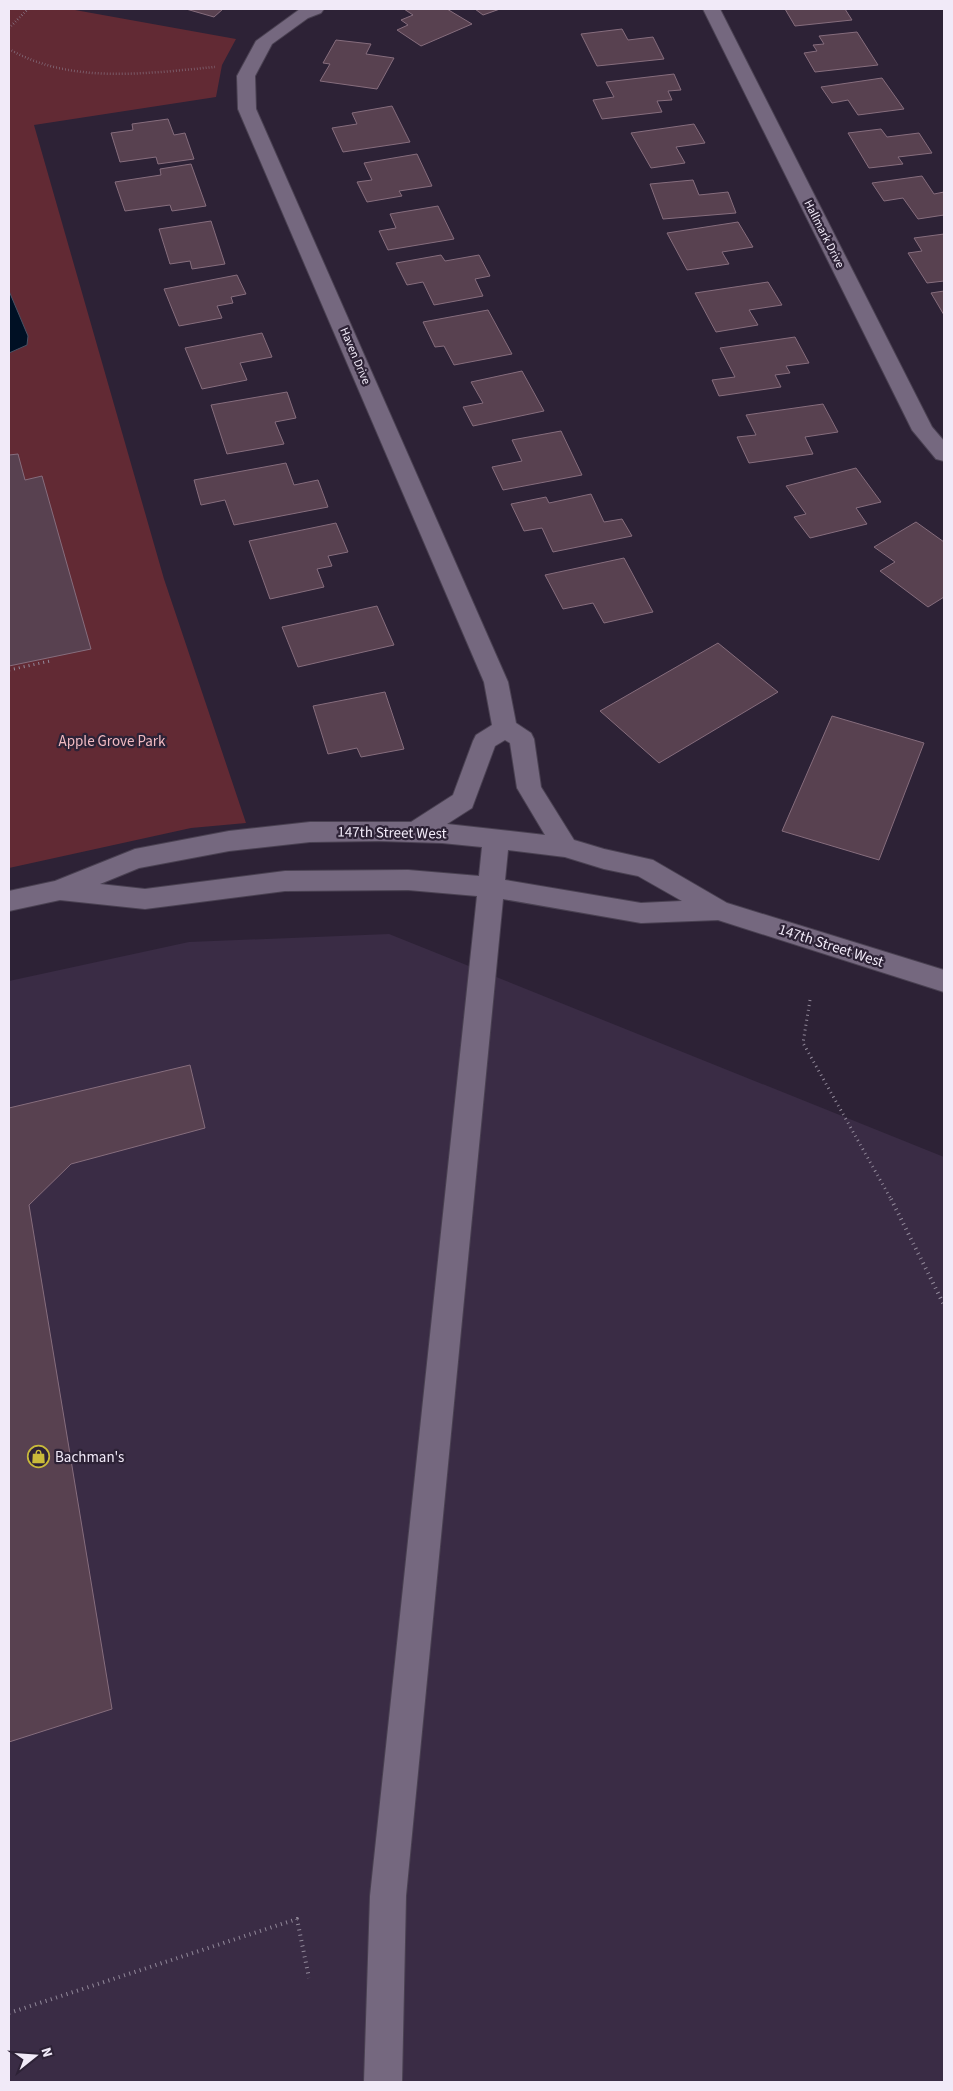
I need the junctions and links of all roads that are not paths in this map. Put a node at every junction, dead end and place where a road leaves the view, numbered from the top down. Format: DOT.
graph roads {
  1 [pos="315,9"];
  2 [pos="711,9"];
  3 [pos="944,454"];
  4 [pos="505,728"];
  5 [pos="416,832"];
  6 [pos="496,839"];
  7 [pos="565,847"];
  8 [pos="490,887"];
  9 [pos="59,890"];
  10 [pos="9,901"];
  11 [pos="718,910"];
  12 [pos="944,982"];
  13 [pos="383,2082"];
  1 -- 4 [label="street, Haven Drive"];
  2 -- 3 [label="street, Hallmark Drive"];
  4 -- 5 [label="street"];
  4 -- 7 [label="street"];
  5 -- 6 [label="street, 147th Street West"];
  5 -- 9 [label="street, 147th Street West"];
  6 -- 7 [label="street, 147th Street West"];
  6 -- 8 [label="street"];
  7 -- 11 [label="street, 147th Street West"];
  8 -- 9 [label="street, 147th Street West"];
  8 -- 11 [label="street, 147th Street West"];
  8 -- 13 [label="street"];
  9 -- 10 [label="street, 147th Street West"];
  11 -- 12 [label="street, 147th Street West"];
}
